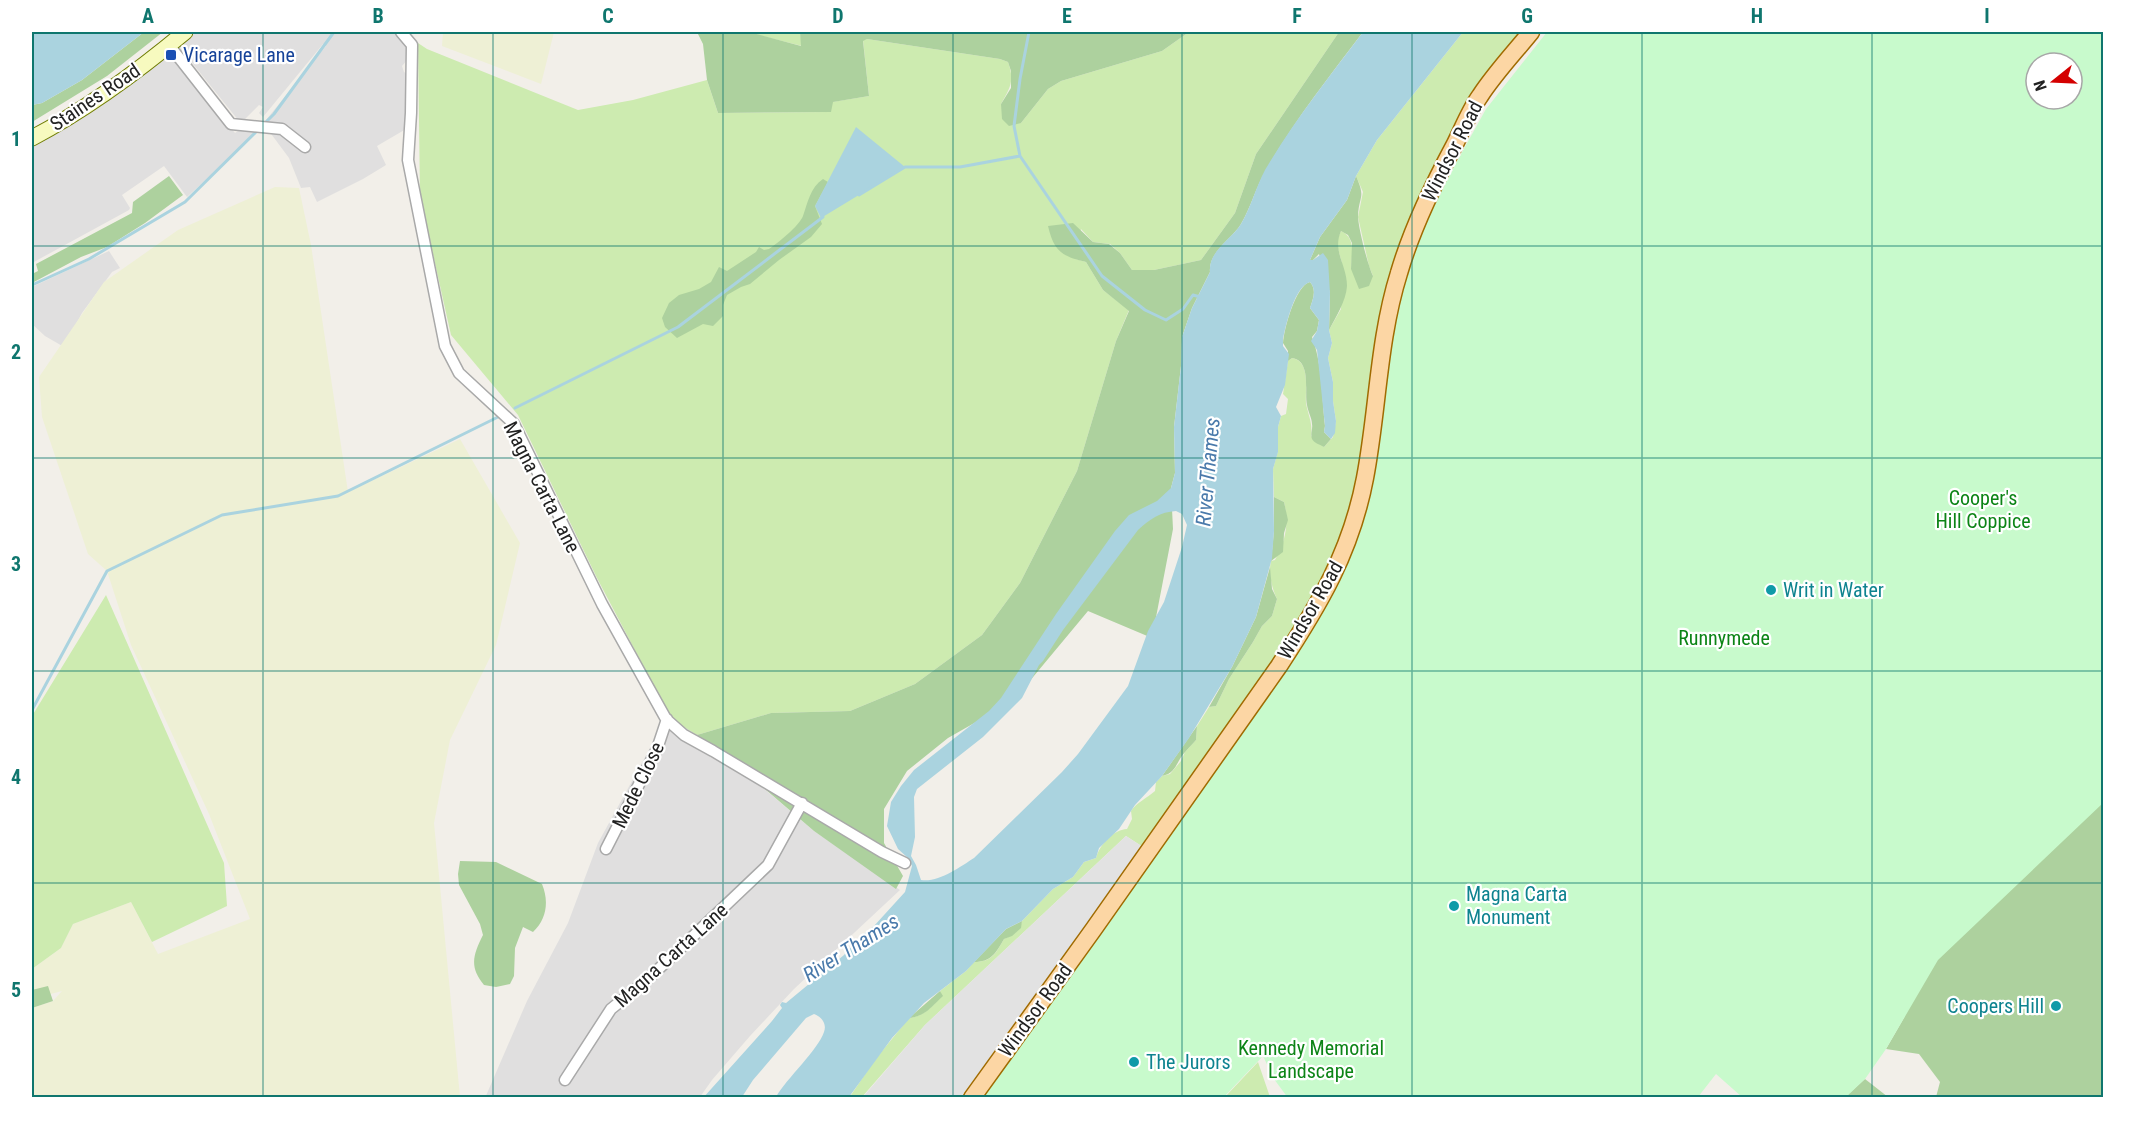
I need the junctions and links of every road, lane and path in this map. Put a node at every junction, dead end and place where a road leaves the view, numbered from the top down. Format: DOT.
graph roads {
  1 [pos="185,32"];
  2 [pos="400,32"];
  3 [pos="1530,32"];
  4 [pos="169,45"];
  5 [pos="32,138"];
  6 [pos="305,147"];
  7 [pos="667,719"];
  8 [pos="802,803"];
  9 [pos="606,849"];
  10 [pos="905,863"];
  11 [pos="565,1080"];
  12 [pos="972,1098"];
  1 -- 4 [label="main road, Staines Road"];
  2 -- 7 [label="street, Magna Carta Lane"];
  3 -- 12 [label="main road, Windsor Road"];
  4 -- 5 [label="main road, Staines Road"];
  4 -- 6 [label="street"];
  7 -- 8 [label="street, Magna Carta Lane"];
  7 -- 9 [label="street, Mede Close"];
  8 -- 10 [label="street, Magna Carta Lane"];
  8 -- 11 [label="street, Magna Carta Lane"];
}
